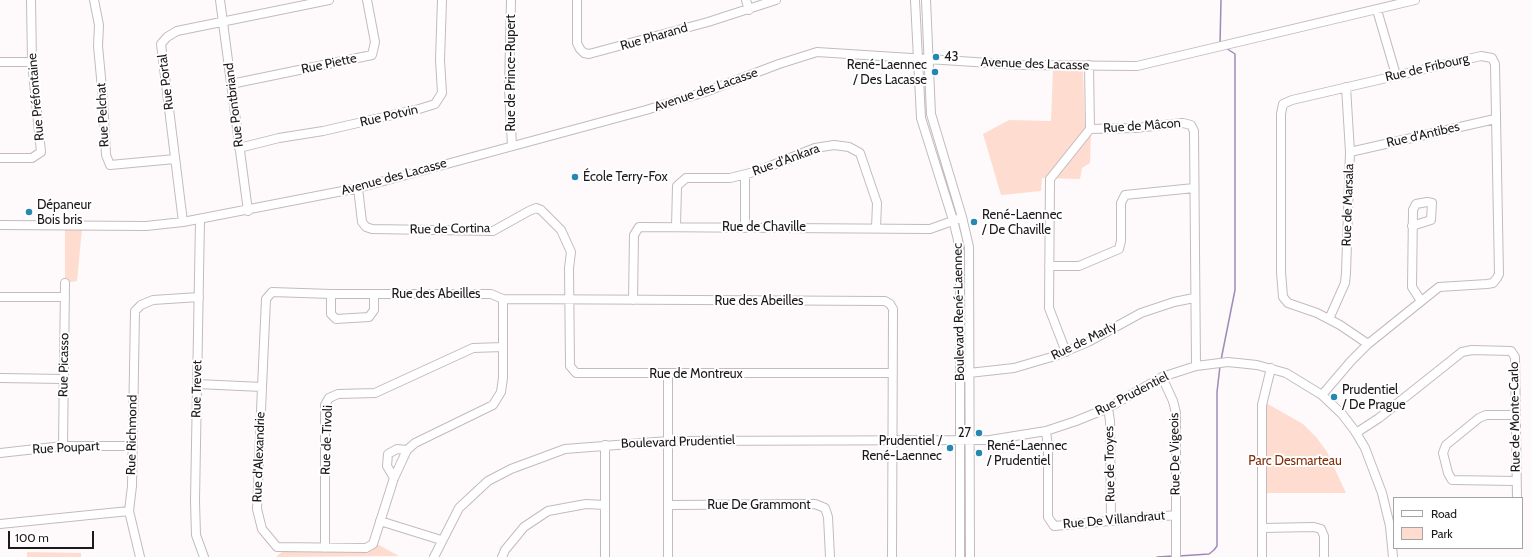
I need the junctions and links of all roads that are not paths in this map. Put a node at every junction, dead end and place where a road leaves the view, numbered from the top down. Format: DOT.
graph roads {
  1 [pos="31,0"];
  2 [pos="94,0"];
  3 [pos="220,0"];
  4 [pos="329,0"];
  5 [pos="366,0"];
  6 [pos="442,0"];
  7 [pos="511,0"];
  8 [pos="577,0"];
  9 [pos="746,0"];
  10 [pos="776,0"];
  11 [pos="915,0"];
  12 [pos="926,0"];
  13 [pos="1415,0"];
  14 [pos="313,2"];
  15 [pos="749,10"];
  16 [pos="1377,10"];
  17 [pos="224,21"];
  18 [pos="918,58"];
  19 [pos="929,58"];
  20 [pos="0,62"];
  21 [pos="32,62"];
  22 [pos="1089,65"];
  23 [pos="1396,75"];
  24 [pos="232,84"];
  25 [pos="1346,87"];
  26 [pos="1496,119"];
  27 [pos="1090,129"];
  28 [pos="512,146"];
  29 [pos="239,148"];
  30 [pos="1350,152"];
  31 [pos="0,158"];
  32 [pos="175,159"];
  33 [pos="745,175"];
  34 [pos="358,188"];
  35 [pos="1194,188"];
  36 [pos="248,211"];
  37 [pos="962,217"];
  38 [pos="200,220"];
  39 [pos="953,220"];
  40 [pos="183,222"];
  41 [pos="0,225"];
  42 [pos="1412,226"];
  43 [pos="676,227"];
  44 [pos="746,228"];
  45 [pos="876,228"];
  46 [pos="1048,266"];
  47 [pos="65,283"];
  48 [pos="331,294"];
  49 [pos="374,294"];
  50 [pos="0,297"];
  51 [pos="199,297"];
  52 [pos="65,298"];
  53 [pos="1194,298"];
  54 [pos="503,299"];
  55 [pos="571,299"];
  56 [pos="633,300"];
  57 [pos="1421,301"];
  58 [pos="1329,319"];
  59 [pos="1368,344"];
  60 [pos="503,347"];
  61 [pos="1066,352"];
  62 [pos="1196,366"];
  63 [pos="1271,368"];
  64 [pos="892,373"];
  65 [pos="969,373"];
  66 [pos="668,374"];
  67 [pos="1162,377"];
  68 [pos="0,378"];
  69 [pos="64,379"];
  70 [pos="197,384"];
  71 [pos="262,387"];
  72 [pos="1322,394"];
  73 [pos="1108,408"];
  74 [pos="1516,415"];
  75 [pos="1046,431"];
  76 [pos="1356,433"];
  77 [pos="892,439"];
  78 [pos="668,441"];
  79 [pos="960,441"];
  80 [pos="970,441"];
  81 [pos="605,445"];
  82 [pos="63,446"];
  83 [pos="132,446"];
  84 [pos="407,450"];
  85 [pos="0,453"];
  86 [pos="394,478"];
  87 [pos="1516,480"];
  88 [pos="1517,497"];
  89 [pos="605,505"];
  90 [pos="668,505"];
  91 [pos="129,511"];
  92 [pos="1176,515"];
  93 [pos="380,520"];
  94 [pos="1111,520"];
  95 [pos="0,524"];
  96 [pos="1262,528"];
  97 [pos="441,540"];
  98 [pos="1393,547"];
  99 [pos="325,548"];
  100 [pos="140,557"];
  101 [pos="204,557"];
  102 [pos="434,557"];
  103 [pos="502,557"];
  104 [pos="605,557"];
  105 [pos="668,557"];
  106 [pos="830,557"];
  107 [pos="892,557"];
  108 [pos="960,557"];
  109 [pos="970,557"];
  110 [pos="1176,557"];
  111 [pos="1262,557"];
  112 [pos="1324,557"];
  113 [pos="1393,557"];
  1 -- 21 [label="street, Rue Préfontaine"];
  2 -- 32 [label="street, Rue Pelchat"];
  3 -- 17 [label="street, Rue Pontbriand"];
  4 -- 14 [label="street, Rue Portal"];
  5 -- 24 [label="street, Rue Piette"];
  6 -- 29 [label="street, Rue Potvin"];
  7 -- 28 [label="street, Rue de Prince-Rupert"];
  8 -- 15 [label="street, Rue Pharand"];
  9 -- 15 [label="street"];
  10 -- 15 [label="street, Rue Pharand"];
  11 -- 18 [label="street, Boulevard René-Laennec"];
  12 -- 19 [label="street, Boulevard René-Laennec"];
  13 -- 16 [label="street, Avenue des Lacasse"];
  14 -- 17 [label="street, Rue Portal"];
  16 -- 22 [label="street, Avenue des Lacasse"];
  16 -- 23 [label="street"];
  17 -- 24 [label="street, Rue Pontbriand"];
  17 -- 32 [label="street, Rue Portal"];
  18 -- 19 [label="street, Avenue des Lacasse"];
  18 -- 28 [label="street, Avenue des Lacasse"];
  18 -- 39 [label="street, Boulevard René-Laennec"];
  19 -- 22 [label="street, Avenue des Lacasse"];
  19 -- 37 [label="street, Boulevard René-Laennec"];
  20 -- 21 [label="street"];
  21 -- 31 [label="street, Rue Préfontaine"];
  22 -- 27 [label="street"];
  23 -- 25 [label="street, Rue de Fribourg"];
  23 -- 26 [label="street, Rue de Fribourg"];
  24 -- 29 [label="street, Rue Pontbriand"];
  25 -- 30 [label="street, Rue de Marsala"];
  25 -- 58 [label="street, Rue de Fribourg"];
  26 -- 30 [label="street, Rue d'Antibes"];
  26 -- 57 [label="street, Rue de Fribourg"];
  27 -- 35 [label="street, Rue de Mâcon"];
  27 -- 46 [label="street, Rue de Mâcon"];
  28 -- 34 [label="street, Avenue des Lacasse"];
  29 -- 36 [label="street, Rue Pontbriand"];
  30 -- 58 [label="street, Rue de Marsala"];
  32 -- 40 [label="street, Rue Portal"];
  33 -- 43 [label="street, Rue d'Ankara"];
  33 -- 44 [label="street"];
  33 -- 45 [label="street, Rue d'Ankara"];
  34 -- 36 [label="street, Avenue des Lacasse"];
  34 -- 55 [label="street, Rue de Cortina"];
  35 -- 46 [label="street"];
  35 -- 53 [label="street, Rue de Mâcon"];
  36 -- 38 [label="street, Avenue des Lacasse"];
  37 -- 39 [label="street, Rue de Chaville"];
  37 -- 65 [label="street, Boulevard René-Laennec"];
  38 -- 40 [label="street, Avenue des Lacasse"];
  38 -- 51 [label="street, Rue Trevet"];
  39 -- 45 [label="street, Rue de Chaville"];
  39 -- 79 [label="street, Boulevard René-Laennec"];
  40 -- 41 [label="street, Avenue des Lacasse"];
  42 -- 57 [label="street"];
  43 -- 44 [label="street, Rue de Chaville"];
  43 -- 56 [label="street, Rue de Chaville"];
  44 -- 45 [label="street, Rue de Chaville"];
  46 -- 61 [label="street, Rue de Mâcon"];
  47 -- 52 [label="street, Rue Picasso"];
  48 -- 49 [label="street, Rue des Abeilles"];
  48 -- 49 [label="street, Rue des Abeilles"];
  48 -- 71 [label="street, Rue des Abeilles"];
  49 -- 54 [label="street, Rue des Abeilles"];
  50 -- 52 [label="street"];
  51 -- 70 [label="street, Rue Trevet"];
  51 -- 83 [label="street, Rue Richmond"];
  52 -- 69 [label="street, Rue Picasso"];
  53 -- 61 [label="street, Rue de Marly"];
  53 -- 62 [label="street, Rue de Mâcon"];
  54 -- 55 [label="street, Rue des Abeilles"];
  54 -- 60 [label="street"];
  55 -- 56 [label="street, Rue des Abeilles"];
  55 -- 66 [label="street, Rue de Montreux"];
  56 -- 64 [label="street, Rue des Abeilles"];
  57 -- 59 [label="street, Rue de Fribourg"];
  58 -- 59 [label="street, Rue de Fribourg"];
  59 -- 72 [label="street, Rue de Fribourg"];
  60 -- 84 [label="street"];
  60 -- 99 [label="street, Rue de Tivoli"];
  61 -- 65 [label="street, Rue de Marly"];
  62 -- 63 [label="street, Rue Prudentiel"];
  62 -- 67 [label="street, Rue Prudentiel"];
  63 -- 72 [label="street, Rue Prudentiel"];
  63 -- 96 [label="street"];
  64 -- 66 [label="street, Rue de Montreux"];
  64 -- 77 [label="street, Rue des Abeilles"];
  65 -- 80 [label="street, Boulevard René-Laennec"];
  66 -- 78 [label="street"];
  67 -- 73 [label="street, Rue Prudentiel"];
  67 -- 92 [label="street, Rue De Vigeois"];
  68 -- 69 [label="street"];
  69 -- 82 [label="street, Rue Picasso"];
  70 -- 71 [label="street"];
  70 -- 101 [label="street, Rue Trevet"];
  71 -- 99 [label="street, Rue d'Alexandrie"];
  72 -- 76 [label="street, Rue Prudentiel"];
  73 -- 75 [label="street, Rue Prudentiel"];
  73 -- 94 [label="street, Rue de Troyes"];
  74 -- 76 [label="street, Rue de Monte-Carlo"];
  74 -- 87 [label="street, Rue de Monte-Carlo"];
  74 -- 87 [label="street"];
  75 -- 80 [label="street, Rue Prudentiel"];
  75 -- 94 [label="street, Rue De Villandraut"];
  76 -- 98 [label="street, Rue Prudentiel"];
  77 -- 78 [label="street, Boulevard Prudentiel"];
  77 -- 79 [label="street, Boulevard Prudentiel"];
  77 -- 107 [label="street, Rue des Abeilles"];
  78 -- 81 [label="street, Boulevard Prudentiel"];
  78 -- 90 [label="street"];
  79 -- 80 [label="street, Boulevard Prudentiel"];
  79 -- 108 [label="street, Boulevard René-Laennec"];
  80 -- 109 [label="street, Boulevard René-Laennec"];
  81 -- 89 [label="street"];
  81 -- 97 [label="street, Boulevard Prudentiel"];
  82 -- 83 [label="street, Rue Poupart"];
  82 -- 85 [label="street, Rue Poupart"];
  83 -- 91 [label="street, Rue Richmond"];
  84 -- 86 [label="street, Rue d'Alexandrie"];
  84 -- 86 [label="street"];
  86 -- 93 [label="street, Rue d'Alexandrie"];
  87 -- 88 [label="street, Rue de Monte-Carlo"];
  89 -- 103 [label="street"];
  89 -- 104 [label="street"];
  90 -- 105 [label="street"];
  90 -- 106 [label="street, Rue De Grammont"];
  91 -- 95 [label="street"];
  91 -- 100 [label="street, Rue Richmond"];
  92 -- 94 [label="street, Rue De Villandraut"];
  92 -- 110 [label="street, Rue De Vigeois"];
  93 -- 97 [label="street"];
  93 -- 99 [label="street, Rue d'Alexandrie"];
  96 -- 111 [label="street"];
  96 -- 112 [label="street"];
  97 -- 102 [label="street, Boulevard Prudentiel"];
  98 -- 113 [label="street, Rue Prudentiel"];
}
